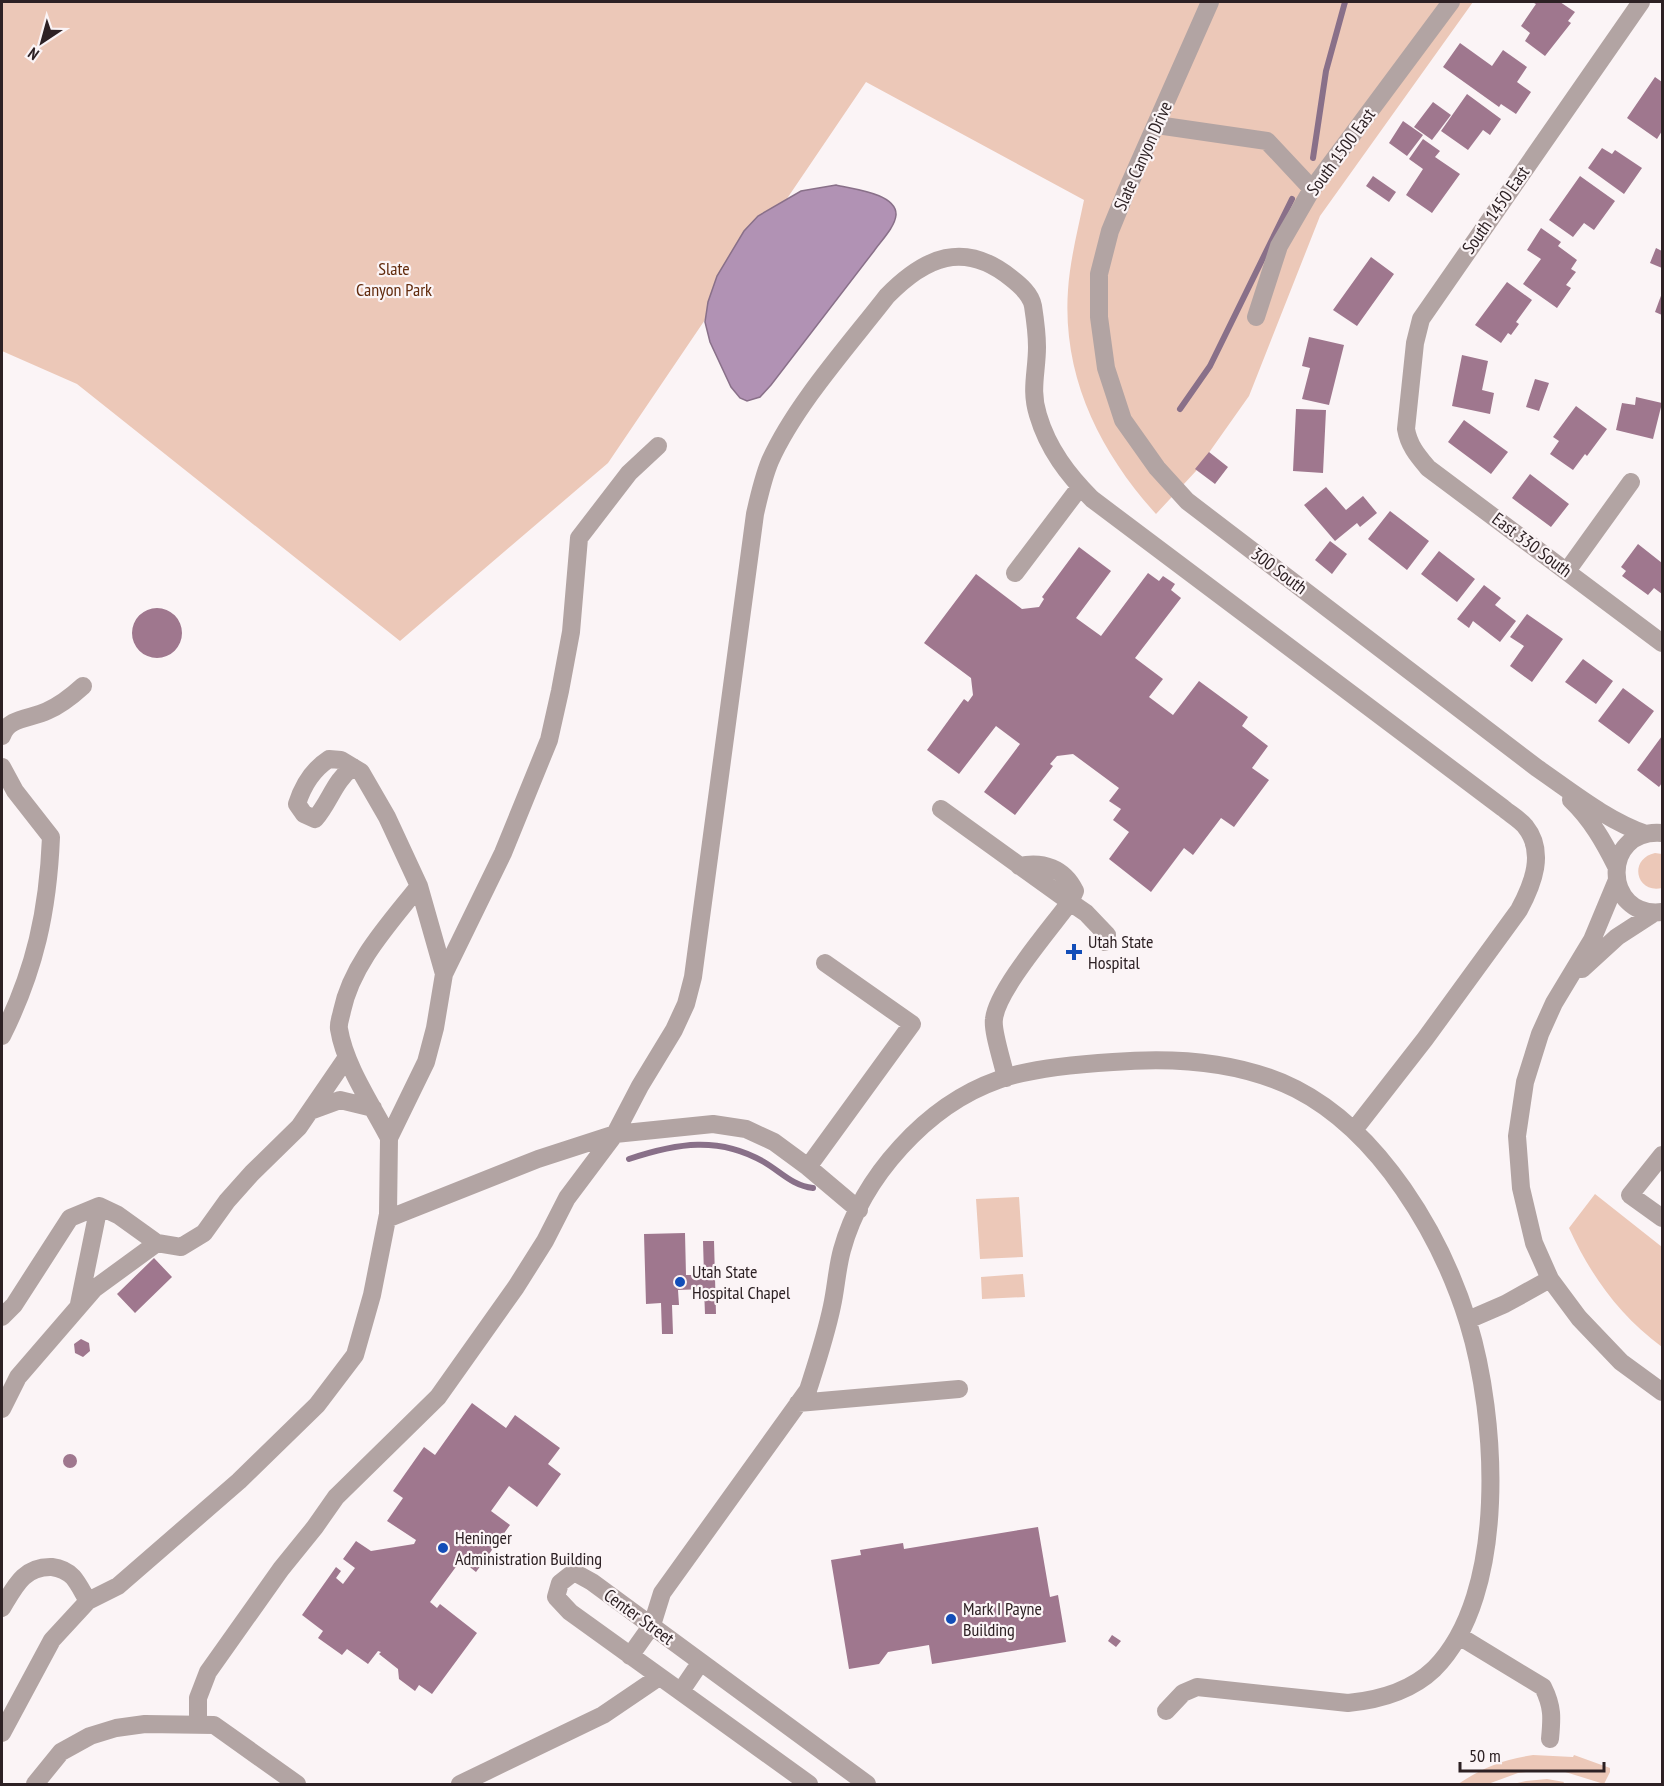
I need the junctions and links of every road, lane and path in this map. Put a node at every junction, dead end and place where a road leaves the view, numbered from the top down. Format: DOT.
graph roads {
  1 [pos="1210,2"];
  2 [pos="1451,2"];
  3 [pos="1641,2"];
  4 [pos="1157,125"];
  5 [pos="1312,189"];
  6 [pos="1256,316"];
  7 [pos="1099,317"];
  8 [pos="1408,440"];
  9 [pos="658,446"];
  10 [pos="1631,482"];
  11 [pos="1080,487"];
  12 [pos="1567,571"];
  13 [pos="1015,573"];
  14 [pos="1662,644"];
  15 [pos="83,686"];
  16 [pos="2,736"];
  17 [pos="2,766"];
  18 [pos="353,767"];
  19 [pos="1538,768"];
  20 [pos="941,809"];
  21 [pos="1657,832"];
  22 [pos="1617,873"];
  23 [pos="419,886"];
  24 [pos="1070,902"];
  25 [pos="1658,913"];
  26 [pos="1105,942"];
  27 [pos="825,963"];
  28 [pos="444,974"];
  29 [pos="1561,992"];
  30 [pos="2,1036"];
  31 [pos="347,1057"];
  32 [pos="1006,1078"];
  33 [pos="373,1108"];
  34 [pos="310,1111"];
  35 [pos="1354,1130"];
  36 [pos="615,1134"];
  37 [pos="389,1138"];
  38 [pos="1662,1155"];
  39 [pos="808,1167"];
  40 [pos="99,1206"];
  41 [pos="859,1210"];
  42 [pos="1662,1218"];
  43 [pos="387,1219"];
  44 [pos="156,1243"];
  45 [pos="1550,1279"];
  46 [pos="78,1307"];
  47 [pos="2,1317"];
  48 [pos="1468,1320"];
  49 [pos="959,1389"];
  50 [pos="1662,1392"];
  51 [pos="798,1403"];
  52 [pos="2,1409"];
  53 [pos="88,1601"];
  54 [pos="2,1608"];
  55 [pos="652,1625"];
  56 [pos="1459,1636"];
  57 [pos="630,1656"];
  58 [pos="700,1663"];
  59 [pos="659,1677"];
  60 [pos="681,1691"];
  61 [pos="1166,1711"];
  62 [pos="198,1725"];
  63 [pos="2,1733"];
  64 [pos="1550,1739"];
  65 [pos="35,1785"];
  66 [pos="297,1785"];
  67 [pos="460,1785"];
  68 [pos="809,1785"];
  69 [pos="867,1785"];
  1 -- 4 [label="street, Slate Canyon Drive"];
  2 -- 5 [label="street, South 1500 East"];
  3 -- 8 [label="street, South 1450 East"];
  4 -- 5 [label="street"];
  4 -- 7 [label="street, Slate Canyon Drive"];
  5 -- 6 [label="street, South 1500 East"];
  7 -- 19 [label="street, 300 South"];
  8 -- 12 [label="street, East 330 South"];
  9 -- 28 [label="street"];
  10 -- 12 [label="street"];
  11 -- 13 [label="street"];
  11 -- 35 [label="street"];
  11 -- 36 [label="street"];
  12 -- 14 [label="street, East 330 South"];
  15 -- 16 [label="street"];
  17 -- 30 [label="street"];
  18 -- 23 [label="street"];
  19 -- 21 [label="street, 300 South"];
  19 -- 22 [label="street, 300 South"];
  20 -- 24 [label="street"];
  21 -- 22 [label="street"];
  22 -- 25 [label="street, 300 South"];
  22 -- 29 [label="street"];
  23 -- 28 [label="street"];
  23 -- 31 [label="street"];
  24 -- 26 [label="street"];
  24 -- 32 [label="street"];
  25 -- 29 [label="street"];
  27 -- 39 [label="street"];
  28 -- 37 [label="street"];
  29 -- 45 [label="street"];
  31 -- 33 [label="street"];
  31 -- 34 [label="street"];
  32 -- 35 [label="street"];
  32 -- 41 [label="street"];
  33 -- 34 [label="street"];
  33 -- 37 [label="street"];
  34 -- 44 [label="street"];
  35 -- 48 [label="street"];
  36 -- 39 [label="street"];
  36 -- 43 [label="street"];
  36 -- 62 [label="street"];
  37 -- 43 [label="street"];
  38 -- 42 [label="street"];
  39 -- 41 [label="street"];
  40 -- 44 [label="street"];
  40 -- 46 [label="street"];
  40 -- 47 [label="street"];
  41 -- 51 [label="street"];
  43 -- 53 [label="street"];
  44 -- 46 [label="street"];
  45 -- 48 [label="street"];
  45 -- 50 [label="street"];
  46 -- 52 [label="street"];
  48 -- 56 [label="street"];
  49 -- 51 [label="street"];
  51 -- 55 [label="street"];
  53 -- 54 [label="street"];
  53 -- 63 [label="street"];
  55 -- 57 [label="street"];
  55 -- 57 [label="street, Center Street"];
  55 -- 58 [label="street, Center Street"];
  56 -- 61 [label="street"];
  56 -- 64 [label="street"];
  57 -- 59 [label="street, Center Street"];
  58 -- 60 [label="street"];
  58 -- 69 [label="street, Center Street"];
  59 -- 60 [label="street, Center Street"];
  59 -- 67 [label="street"];
  60 -- 68 [label="street, Center Street"];
  62 -- 65 [label="street"];
  62 -- 66 [label="street"];
}
